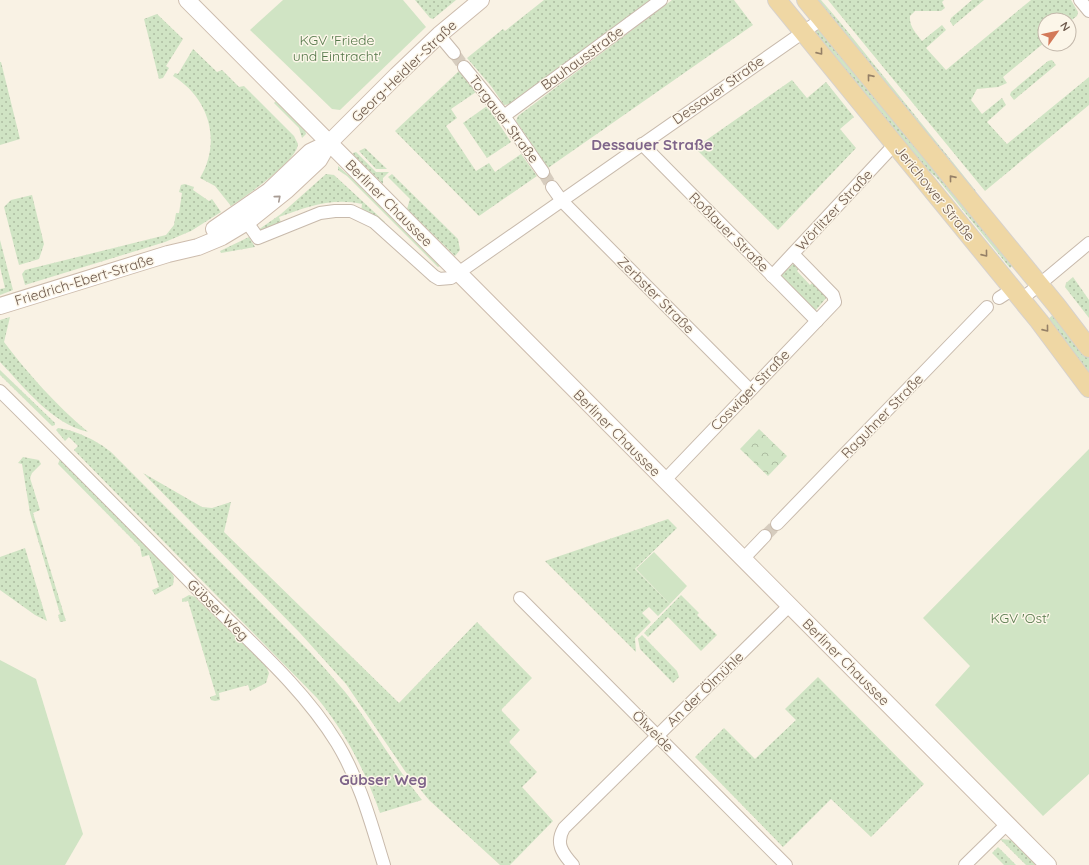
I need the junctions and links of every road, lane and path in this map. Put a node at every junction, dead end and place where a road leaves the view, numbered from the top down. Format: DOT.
graph roads {
  1 [pos="187,0"];
  2 [pos="481,0"];
  3 [pos="661,0"];
  4 [pos="777,0"];
  5 [pos="806,0"];
  6 [pos="1080,0"];
  7 [pos="1089,11"];
  8 [pos="822,19"];
  9 [pos="803,32"];
  10 [pos="439,35"];
  11 [pos="454,53"];
  12 [pos="464,66"];
  13 [pos="504,116"];
  14 [pos="329,143"];
  15 [pos="642,144"];
  16 [pos="895,144"];
  17 [pos="543,172"];
  18 [pos="552,187"];
  19 [pos="562,201"];
  20 [pos="243,217"];
  21 [pos="1089,243"];
  22 [pos="792,254"];
  23 [pos="458,273"];
  24 [pos="772,276"];
  25 [pos="1039,284"];
  26 [pos="1011,295"];
  27 [pos="0,306"];
  28 [pos="987,307"];
  29 [pos="817,321"];
  30 [pos="1089,348"];
  31 [pos="1089,388"];
  32 [pos="750,390"];
  33 [pos="0,391"];
  34 [pos="664,481"];
  35 [pos="777,524"];
  36 [pos="765,536"];
  37 [pos="743,559"];
  38 [pos="520,598"];
  39 [pos="789,606"];
  40 [pos="657,735"];
  41 [pos="1007,824"];
  42 [pos="384,865"];
  43 [pos="573,865"];
  44 [pos="786,865"];
  45 [pos="965,865"];
  46 [pos="1048,865"];
  1 -- 14 [label="main road, Berliner Chaussee"];
  2 -- 10 [label="main road, Georg-Heidler-Straße"];
  3 -- 13 [label="street, Bauhausstraße"];
  4 -- 9 [label="main road, Jerichower Straße"];
  5 -- 8 [label="main road, Jerichower Straße"];
  6 -- 7 [label="street"];
  8 -- 9 [label="street, Dessauer Straße"];
  25 -- 8 [label="main road, Jerichower Straße, one-way"];
  9 -- 15 [label="street, Dessauer Straße"];
  9 -- 16 [label="main road, Jerichower Straße, one-way"];
  10 -- 11 [label="street"];
  10 -- 14 [label="main road, Georg-Heidler-Straße"];
  12 -- 13 [label="street, Torgauer Straße"];
  13 -- 17 [label="street, Torgauer Straße"];
  14 -- 20 [label="main road, Friedrich-Ebert-Straße"];
  14 -- 23 [label="main road, Berliner Chaussee"];
  15 -- 19 [label="street, Dessauer Straße"];
  15 -- 24 [label="street, Roßlauer Straße"];
  16 -- 22 [label="street, Wörlitzer Straße"];
  16 -- 26 [label="main road, Jerichower Straße, one-way"];
  18 -- 19 [label="street"];
  19 -- 23 [label="street, Dessauer Straße"];
  19 -- 32 [label="street, Zerbster Straße"];
  20 -- 23 [label="street"];
  20 -- 27 [label="main road, Friedrich-Ebert-Straße"];
  21 -- 25 [label="street"];
  22 -- 24 [label="street, Wörlitzer Straße"];
  22 -- 29 [label="street, Coswiger Straße"];
  23 -- 34 [label="main road, Berliner Chaussee"];
  24 -- 29 [label="street, Roßlauer Straße"];
  25 -- 26 [label="street"];
  25 -- 30 [label="main road, Jerichower Straße"];
  26 -- 31 [label="main road, Jerichower Straße, one-way"];
  28 -- 35 [label="street, Raguhner Straße"];
  29 -- 32 [label="street, Coswiger Straße"];
  32 -- 34 [label="street, Coswiger Straße"];
  33 -- 42 [label="street, Gübser Weg"];
  34 -- 37 [label="main road, Berliner Chaussee"];
  36 -- 37 [label="street"];
  37 -- 39 [label="main road, Berliner Chaussee"];
  38 -- 40 [label="street, Ölweide"];
  39 -- 40 [label="street, An der Ölmühle"];
  39 -- 41 [label="main road, Berliner Chaussee"];
  40 -- 43 [label="street, An der Ölmühle"];
  40 -- 44 [label="street, Ölweide"];
  41 -- 45 [label="street"];
  41 -- 46 [label="main road, Berliner Chaussee"];
}
